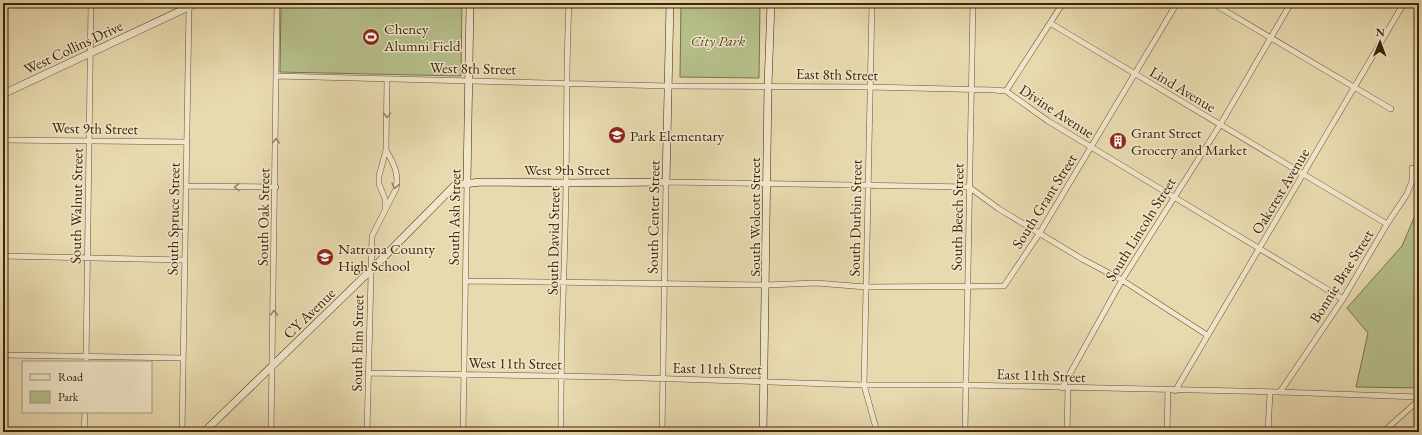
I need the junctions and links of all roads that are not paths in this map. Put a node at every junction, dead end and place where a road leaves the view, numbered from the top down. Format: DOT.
graph roads {
  1 [pos="91,3"];
  2 [pos="197,3"];
  3 [pos="277,3"];
  4 [pos="470,3"];
  5 [pos="569,3"];
  6 [pos="670,3"];
  7 [pos="771,3"];
  8 [pos="872,3"];
  9 [pos="973,3"];
  10 [pos="1063,3"];
  11 [pos="1178,3"];
  12 [pos="1212,3"];
  13 [pos="1291,3"];
  14 [pos="1404,3"];
  15 [pos="189,7"];
  16 [pos="1050,23"];
  17 [pos="1270,38"];
  18 [pos="91,53"];
  19 [pos="1134,74"];
  20 [pos="276,76"];
  21 [pos="387,79"];
  22 [pos="469,80"];
  23 [pos="566,82"];
  24 [pos="668,86"];
  25 [pos="768,86"];
  26 [pos="870,86"];
  27 [pos="970,89"];
  28 [pos="1355,89"];
  29 [pos="1006,91"];
  30 [pos="3,94"];
  31 [pos="1391,109"];
  32 [pos="1220,125"];
  33 [pos="3,140"];
  34 [pos="90,141"];
  35 [pos="187,142"];
  36 [pos="1092,147"];
  37 [pos="386,150"];
  38 [pos="1412,168"];
  39 [pos="1303,175"];
  40 [pos="467,182"];
  41 [pos="666,182"];
  42 [pos="566,183"];
  43 [pos="767,183"];
  44 [pos="186,186"];
  45 [pos="867,186"];
  46 [pos="276,187"];
  47 [pos="969,187"];
  48 [pos="1175,198"];
  49 [pos="385,210"];
  50 [pos="1387,224"];
  51 [pos="1039,234"];
  52 [pos="1259,248"];
  53 [pos="3,256"];
  54 [pos="87,258"];
  55 [pos="184,260"];
  56 [pos="370,271"];
  57 [pos="1122,280"];
  58 [pos="466,281"];
  59 [pos="564,281"];
  60 [pos="665,283"];
  61 [pos="766,285"];
  62 [pos="968,285"];
  63 [pos="866,287"];
  64 [pos="1343,299"];
  65 [pos="1207,335"];
  66 [pos="3,355"];
  67 [pos="183,358"];
  68 [pos="86,359"];
  69 [pos="273,366"];
  70 [pos="368,373"];
  71 [pos="464,374"];
  72 [pos="560,376"];
  73 [pos="662,379"];
  74 [pos="763,380"];
  75 [pos="864,385"];
  76 [pos="966,385"];
  77 [pos="1062,388"];
  78 [pos="1068,388"];
  79 [pos="1168,390"];
  80 [pos="1175,390"];
  81 [pos="1270,392"];
  82 [pos="1280,392"];
  83 [pos="1419,397"];
  84 [pos="1419,400"];
  85 [pos="85,413"];
  86 [pos="84,432"];
  87 [pos="182,432"];
  88 [pos="204,432"];
  89 [pos="271,432"];
  90 [pos="367,432"];
  91 [pos="463,432"];
  92 [pos="561,432"];
  93 [pos="662,432"];
  94 [pos="763,432"];
  95 [pos="877,432"];
  96 [pos="965,432"];
  97 [pos="1068,432"];
  98 [pos="1167,432"];
  99 [pos="1268,432"];
  100 [pos="1383,432"];
  1 -- 18 [label="street, South Walnut Street"];
  2 -- 15 [label="main road, West Collins Drive"];
  3 -- 20 [label="street, South Oak Street"];
  4 -- 22 [label="main road, South Ash Street"];
  5 -- 23 [label="street, South David Street"];
  6 -- 24 [label="main road, South Center Street"];
  7 -- 25 [label="main road, South Wolcott Street"];
  8 -- 26 [label="street, South Durbin Street"];
  9 -- 27 [label="street, South Beech Street"];
  10 -- 16 [label="street"];
  11 -- 19 [label="street, South Grant Street"];
  12 -- 17 [label="street"];
  13 -- 17 [label="street, South Lincoln Street"];
  14 -- 28 [label="street, Oakcrest Avenue"];
  15 -- 18 [label="main road, West Collins Drive"];
  15 -- 35 [label="street, South Spruce Street"];
  16 -- 19 [label="street, Lind Avenue"];
  16 -- 29 [label="street"];
  17 -- 28 [label="street"];
  17 -- 32 [label="street, South Lincoln Street"];
  18 -- 30 [label="main road, West Collins Drive"];
  18 -- 34 [label="street, South Walnut Street"];
  19 -- 32 [label="street, Lind Avenue"];
  19 -- 36 [label="street, South Grant Street"];
  20 -- 21 [label="street, West 8th Street"];
  46 -- 20 [label="street, South Oak Street, one-way"];
  21 -- 22 [label="street, West 8th Street"];
  21 -- 37 [label="street, one-way"];
  22 -- 23 [label="street, West 8th Street"];
  22 -- 40 [label="main road, South Ash Street"];
  23 -- 24 [label="street, West 8th Street"];
  23 -- 42 [label="street, South David Street"];
  24 -- 25 [label="street, East 8th Street"];
  24 -- 41 [label="main road, South Center Street"];
  25 -- 26 [label="street, East 8th Street"];
  25 -- 43 [label="main road, South Wolcott Street"];
  26 -- 27 [label="street, East 8th Street"];
  26 -- 45 [label="street, South Durbin Street"];
  27 -- 29 [label="street, East 8th Street"];
  27 -- 47 [label="street, South Beech Street"];
  28 -- 31 [label="street"];
  28 -- 39 [label="street, Oakcrest Avenue"];
  29 -- 36 [label="street, Divine Avenue"];
  32 -- 39 [label="street, Lind Avenue"];
  32 -- 48 [label="street, South Lincoln Street"];
  33 -- 34 [label="street, West 9th Street"];
  34 -- 35 [label="street, West 9th Street"];
  34 -- 54 [label="street, South Walnut Street"];
  35 -- 44 [label="street, South Spruce Street"];
  36 -- 48 [label="street, Divine Avenue"];
  36 -- 51 [label="street, South Grant Street"];
  37 -- 49 [label="street"];
  37 -- 49 [label="street, South Elm Street, one-way"];
  38 -- 50 [label="street, Bonnie Brae Street"];
  39 -- 50 [label="street, Lind Avenue"];
  39 -- 52 [label="street, Oakcrest Avenue"];
  40 -- 42 [label="main road, West 9th Street"];
  40 -- 56 [label="main road, CY Avenue"];
  40 -- 58 [label="street, South Ash Street"];
  41 -- 42 [label="main road, West 9th Street"];
  41 -- 43 [label="street"];
  41 -- 60 [label="street, South Center Street"];
  42 -- 59 [label="street, South David Street"];
  43 -- 45 [label="street"];
  43 -- 61 [label="main road, South Wolcott Street"];
  46 -- 44 [label="street, one-way"];
  44 -- 55 [label="street, South Spruce Street"];
  45 -- 47 [label="street"];
  45 -- 63 [label="street, South Durbin Street"];
  69 -- 46 [label="street, South Oak Street, one-way"];
  47 -- 51 [label="street"];
  47 -- 62 [label="street, South Beech Street"];
  48 -- 52 [label="street, Divine Avenue"];
  48 -- 57 [label="street, South Lincoln Street"];
  49 -- 56 [label="street, South Elm Street"];
  50 -- 64 [label="street, Bonnie Brae Street"];
  51 -- 57 [label="street"];
  51 -- 62 [label="street, South Grant Street"];
  52 -- 64 [label="street, Divine Avenue"];
  52 -- 65 [label="street, Oakcrest Avenue"];
  53 -- 54 [label="street"];
  54 -- 55 [label="street"];
  54 -- 68 [label="street, South Walnut Street"];
  55 -- 67 [label="street, South Spruce Street"];
  56 -- 69 [label="main road, CY Avenue"];
  56 -- 70 [label="street, South Elm Street"];
  57 -- 65 [label="street"];
  57 -- 77 [label="street, South Lincoln Street"];
  58 -- 59 [label="street"];
  58 -- 71 [label="street, South Ash Street"];
  59 -- 60 [label="street"];
  59 -- 72 [label="street, South David Street"];
  60 -- 61 [label="street"];
  60 -- 73 [label="street, South Center Street"];
  61 -- 63 [label="street"];
  61 -- 74 [label="main road, South Wolcott Street"];
  62 -- 63 [label="street"];
  62 -- 76 [label="street, South Beech Street"];
  63 -- 75 [label="street, South Durbin Street"];
  64 -- 82 [label="street, Bonnie Brae Street"];
  65 -- 80 [label="street, Oakcrest Avenue"];
  66 -- 68 [label="street"];
  67 -- 68 [label="street"];
  67 -- 87 [label="street, South Spruce Street"];
  69 -- 88 [label="main road, CY Avenue"];
  69 -- 89 [label="street, South Oak Street"];
  70 -- 71 [label="street, West 11th Street"];
  70 -- 90 [label="street, South Elm Street"];
  71 -- 72 [label="street, West 11th Street"];
  71 -- 91 [label="street, South Ash Street"];
  72 -- 73 [label="street, West 11th Street"];
  72 -- 92 [label="street, South David Street"];
  73 -- 74 [label="street, East 11th Street"];
  73 -- 93 [label="street, South Center Street"];
  74 -- 75 [label="street, East 11th Street"];
  74 -- 94 [label="main road, South Wolcott Street"];
  75 -- 76 [label="street, East 11th Street"];
  75 -- 95 [label="street, South Durbin Street"];
  76 -- 77 [label="street, East 11th Street"];
  76 -- 96 [label="street, South Beech Street"];
  77 -- 78 [label="street, East 11th Street"];
  78 -- 79 [label="street, East 11th Street"];
  78 -- 97 [label="street"];
  79 -- 80 [label="street, East 11th Street"];
  79 -- 98 [label="street"];
  80 -- 81 [label="street, East 11th Street"];
  81 -- 82 [label="street, East 11th Street"];
  81 -- 99 [label="street"];
  82 -- 83 [label="street, East 11th Street"];
  84 -- 100 [label="street"];
  85 -- 86 [label="street"];
}
